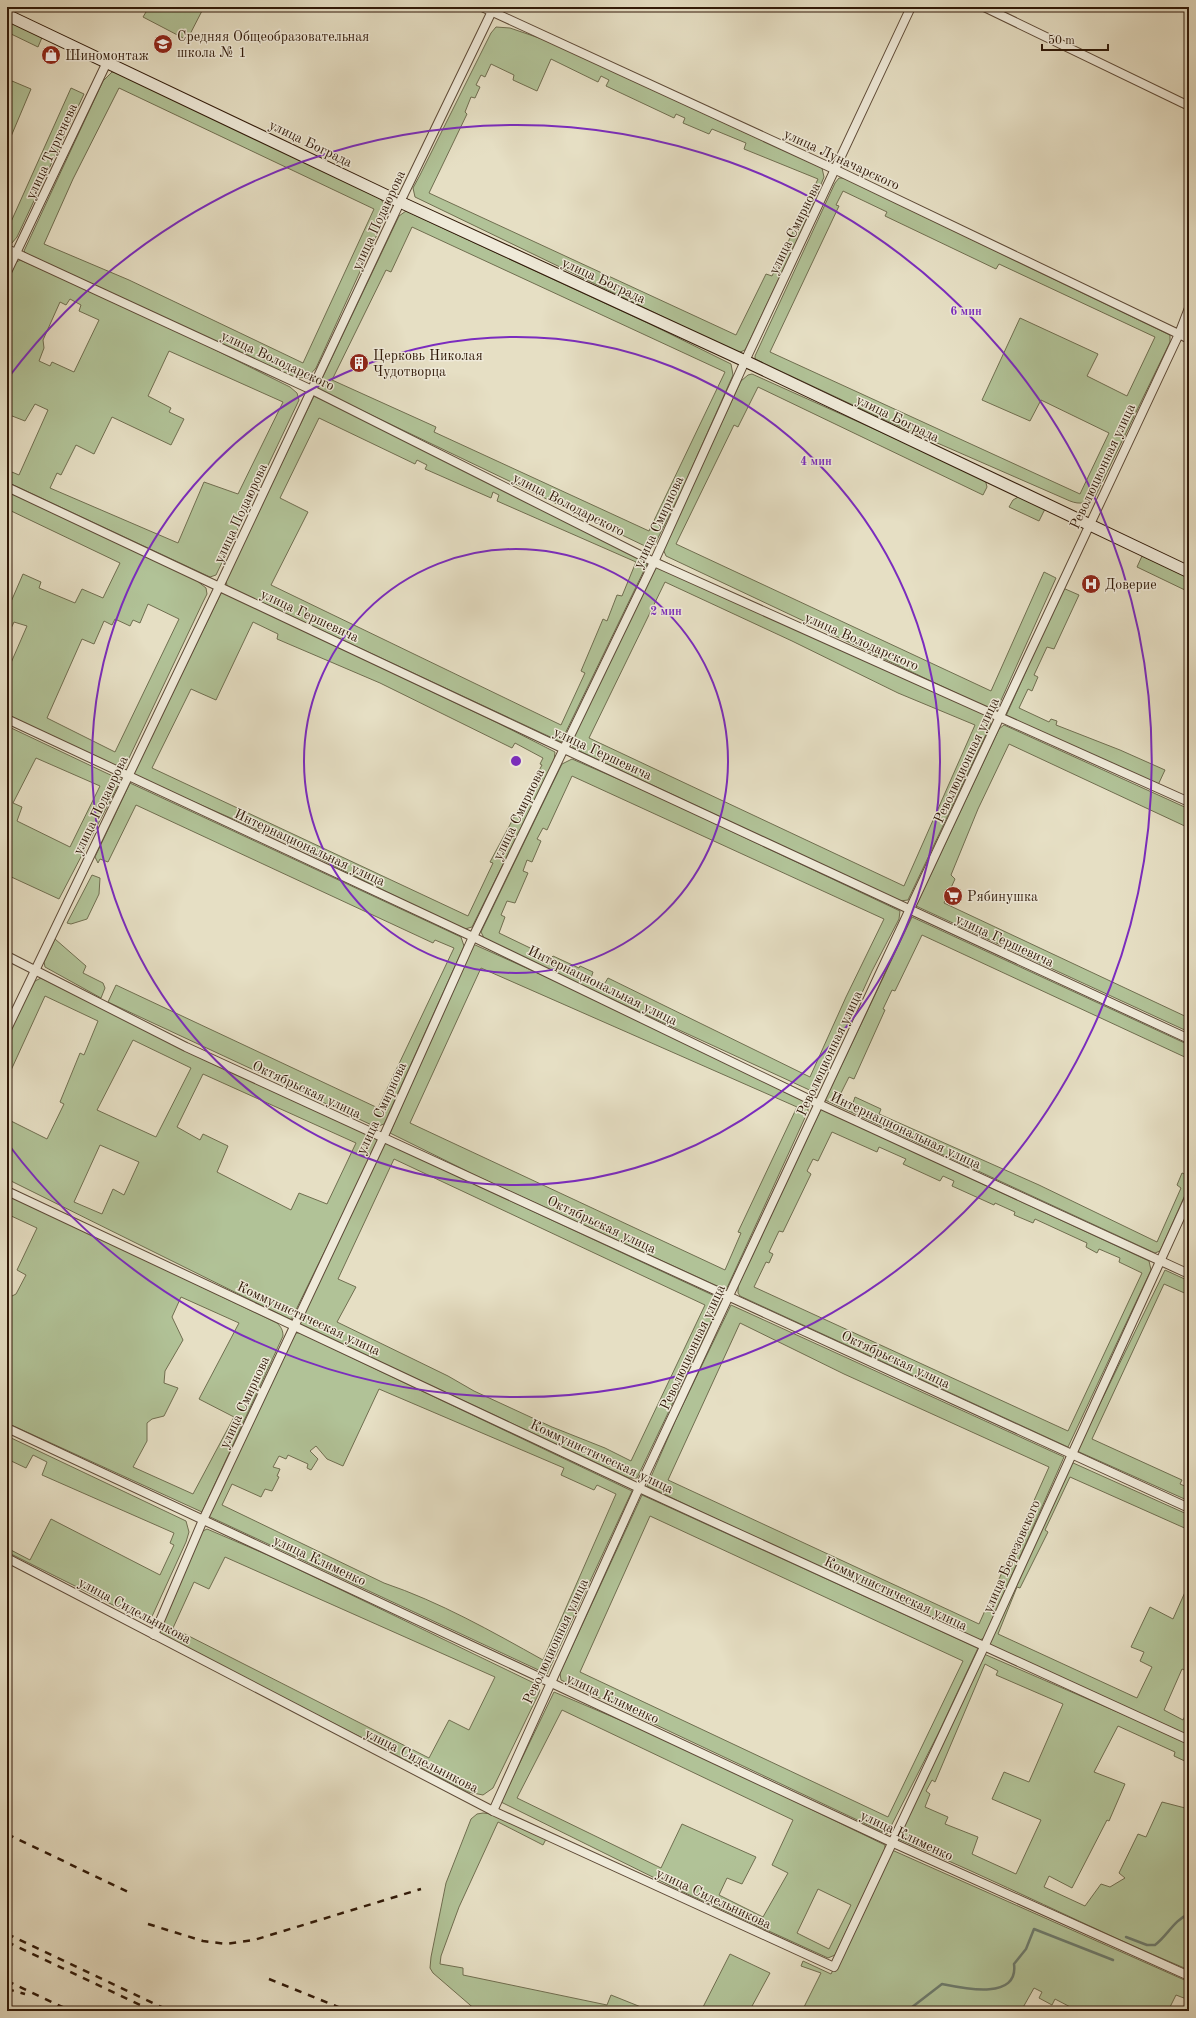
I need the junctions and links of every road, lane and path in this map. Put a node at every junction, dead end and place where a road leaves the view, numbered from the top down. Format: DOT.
graph roads {
  1 [pos="482,7"];
  2 [pos="911,7"];
  3 [pos="984,7"];
  4 [pos="493,9"];
  5 [pos="7,15"];
  6 [pos="107,62"];
  7 [pos="1189,106"];
  8 [pos="836,170"];
  9 [pos="400,202"];
  10 [pos="7,249"];
  11 [pos="16,253"];
  12 [pos="7,272"];
  13 [pos="1189,308"];
  14 [pos="1179,334"];
  15 [pos="1189,339"];
  16 [pos="745,361"];
  17 [pos="312,390"];
  18 [pos="7,487"];
  19 [pos="1089,526"];
  20 [pos="654,562"];
  21 [pos="1189,572"];
  22 [pos="219,587"];
  23 [pos="1001,718"];
  24 [pos="7,719"];
  25 [pos="564,749"];
  26 [pos="128,777"];
  27 [pos="1189,802"];
  28 [pos="910,910"];
  29 [pos="473,937"];
  30 [pos="7,956"];
  31 [pos="35,970"];
  32 [pos="7,1029"];
  33 [pos="1189,1039"];
  34 [pos="819,1104"];
  35 [pos="383,1138"];
  36 [pos="7,1191"];
  37 [pos="1189,1198"];
  38 [pos="1161,1261"];
  39 [pos="1189,1274"];
  40 [pos="730,1297"];
  41 [pos="295,1326"];
  42 [pos="7,1428"];
  43 [pos="1071,1454"];
  44 [pos="639,1488"];
  45 [pos="1189,1508"];
  46 [pos="203,1520"];
  47 [pos="7,1558"];
  48 [pos="154,1635"];
  49 [pos="984,1647"];
  50 [pos="550,1683"];
  51 [pos="1189,1740"];
  52 [pos="493,1811"];
  53 [pos="891,1842"];
  54 [pos="834,1967"];
  55 [pos="1189,1976"];
  1 -- 4 [label="street, улица Луначарского"];
  2 -- 8 [label="street, улица Смирнова"];
  3 -- 7 [label="street"];
  4 -- 8 [label="street, улица Луначарского"];
  4 -- 9 [label="street, улица Подаюрова"];
  5 -- 6 [label="street, улица Бограда"];
  6 -- 9 [label="street, улица Бограда"];
  6 -- 11 [label="street, улица Тургенева"];
  8 -- 14 [label="street, улица Луначарского"];
  8 -- 16 [label="street, улица Смирнова"];
  9 -- 16 [label="street, улица Бограда"];
  9 -- 17 [label="street, улица Подаюрова"];
  10 -- 11 [label="street, улица Володарского"];
  11 -- 12 [label="street, улица Тургенева"];
  11 -- 17 [label="street, улица Володарского"];
  13 -- 14 [label="street, Революционная улица"];
  14 -- 15 [label="street, улица Луначарского"];
  14 -- 19 [label="street, Революционная улица"];
  16 -- 19 [label="street, улица Бограда"];
  16 -- 20 [label="street, улица Смирнова"];
  17 -- 20 [label="street, улица Володарского"];
  17 -- 22 [label="street, улица Подаюрова"];
  18 -- 22 [label="street, улица Гершевича"];
  19 -- 21 [label="street, улица Бограда"];
  19 -- 23 [label="street, Революционная улица"];
  20 -- 23 [label="street, улица Володарского"];
  20 -- 25 [label="street, улица Смирнова"];
  22 -- 25 [label="street, улица Гершевича"];
  22 -- 26 [label="street, улица Подаюрова"];
  23 -- 27 [label="street, улица Володарского"];
  23 -- 28 [label="street, Революционная улица"];
  24 -- 26 [label="street, Интернациональная улица"];
  25 -- 28 [label="street, улица Гершевича"];
  25 -- 29 [label="street, улица Смирнова"];
  26 -- 29 [label="street, Интернациональная улица"];
  26 -- 31 [label="street, улица Подаюрова"];
  28 -- 33 [label="street, улица Гершевича"];
  28 -- 34 [label="street, Революционная улица"];
  29 -- 34 [label="street, Интернациональная улица"];
  29 -- 35 [label="street, улица Смирнова"];
  30 -- 31 [label="street, Октябрьская улица"];
  31 -- 32 [label="street, улица Подаюрова"];
  31 -- 35 [label="street, Октябрьская улица"];
  34 -- 38 [label="street, Интернациональная улица"];
  34 -- 40 [label="street, Революционная улица"];
  35 -- 40 [label="street, Октябрьская улица"];
  35 -- 41 [label="street, улица Смирнова"];
  36 -- 41 [label="street, Коммунистическая улица"];
  37 -- 38 [label="street, улица Березовского"];
  38 -- 39 [label="street, Интернациональная улица"];
  38 -- 43 [label="street, улица Березовского"];
  40 -- 43 [label="street, Октябрьская улица"];
  40 -- 44 [label="street, Революционная улица"];
  41 -- 44 [label="street, Коммунистическая улица"];
  41 -- 46 [label="street, улица Смирнова"];
  42 -- 46 [label="street, улица Клименко"];
  43 -- 45 [label="street, Октябрьская улица"];
  43 -- 49 [label="street, улица Березовского"];
  44 -- 49 [label="street, Коммунистическая улица"];
  44 -- 50 [label="street, Революционная улица"];
  46 -- 48 [label="street, улица Смирнова"];
  46 -- 50 [label="street, улица Клименко"];
  47 -- 48 [label="street, улица Сидельникова"];
  48 -- 52 [label="street, улица Сидельникова"];
  49 -- 51 [label="street, Коммунистическая улица"];
  49 -- 53 [label="street, улица Березовского"];
  50 -- 52 [label="street, Революционная улица"];
  50 -- 53 [label="street, улица Клименко"];
  52 -- 54 [label="street, улица Сидельникова"];
  53 -- 54 [label="street, улица Березовского"];
  53 -- 55 [label="street, улица Клименко"];
}
